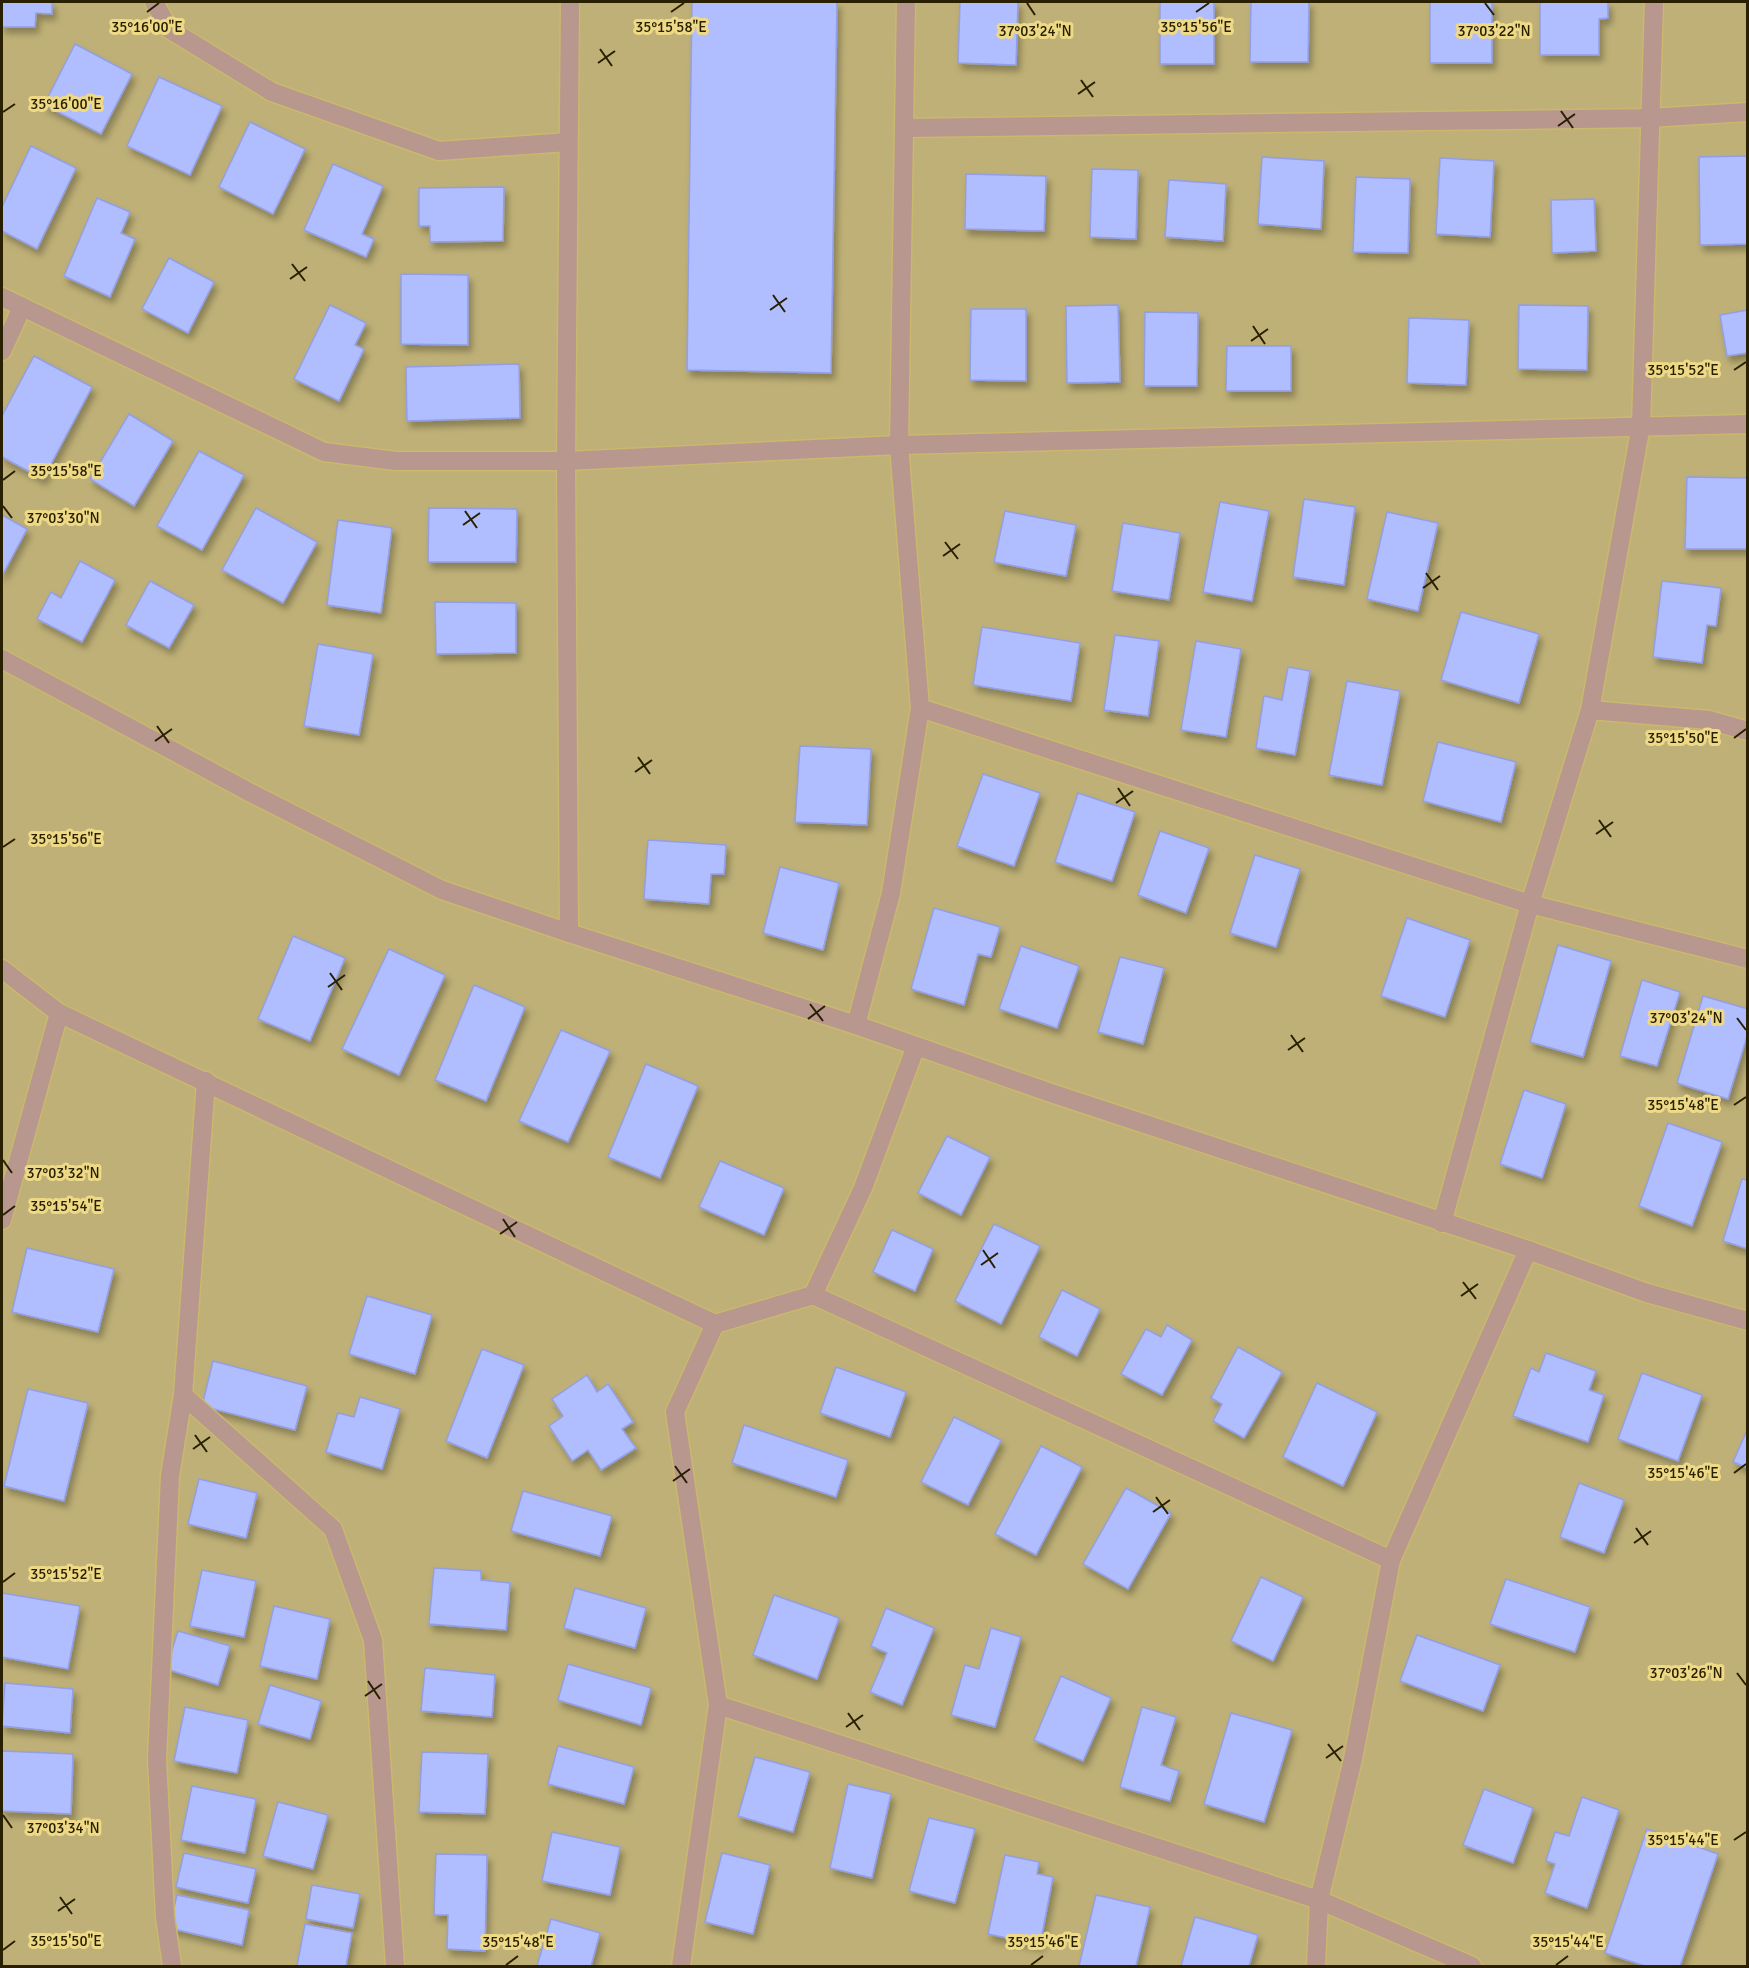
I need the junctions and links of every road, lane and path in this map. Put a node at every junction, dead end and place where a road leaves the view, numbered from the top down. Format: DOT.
graph roads {
  1 [pos="154,2"];
  2 [pos="570,2"];
  3 [pos="906,2"];
  4 [pos="1654,2"];
  5 [pos="1748,112"];
  6 [pos="1649,118"];
  7 [pos="904,128"];
  8 [pos="568,142"];
  9 [pos="2,297"];
  10 [pos="22,307"];
  11 [pos="2,351"];
  12 [pos="1748,424"];
  13 [pos="1641,425"];
  14 [pos="899,445"];
  15 [pos="566,461"];
  16 [pos="2,659"];
  17 [pos="920,708"];
  18 [pos="1590,710"];
  19 [pos="1748,731"];
  20 [pos="1530,904"];
  21 [pos="569,933"];
  22 [pos="1748,959"];
  23 [pos="2,969"];
  24 [pos="59,1013"];
  25 [pos="856,1025"];
  26 [pos="916,1046"];
  27 [pos="206,1081"];
  28 [pos="2,1220"];
  29 [pos="1442,1223"];
  30 [pos="1528,1250"];
  31 [pos="813,1295"];
  32 [pos="1748,1321"];
  33 [pos="715,1324"];
  34 [pos="183,1395"];
  35 [pos="1391,1560"];
  36 [pos="718,1705"];
  37 [pos="1319,1900"];
  38 [pos="172,1966"];
  39 [pos="394,1966"];
  40 [pos="681,1966"];
  41 [pos="1316,1966"];
  42 [pos="1472,1966"];
  1 -- 8 [label="street"];
  2 -- 8 [label="street"];
  3 -- 7 [label="street"];
  4 -- 6 [label="street"];
  5 -- 6 [label="street"];
  6 -- 7 [label="street"];
  6 -- 13 [label="street"];
  7 -- 14 [label="street"];
  8 -- 15 [label="street"];
  9 -- 10 [label="street"];
  10 -- 11 [label="street"];
  10 -- 15 [label="street"];
  12 -- 13 [label="street"];
  13 -- 14 [label="street"];
  13 -- 18 [label="street"];
  14 -- 15 [label="street"];
  14 -- 17 [label="street"];
  15 -- 21 [label="street"];
  16 -- 21 [label="street"];
  17 -- 20 [label="street"];
  17 -- 25 [label="street"];
  18 -- 19 [label="street"];
  18 -- 20 [label="street"];
  20 -- 22 [label="street"];
  20 -- 29 [label="street"];
  21 -- 25 [label="street"];
  23 -- 24 [label="street"];
  24 -- 27 [label="street"];
  24 -- 28 [label="street"];
  25 -- 26 [label="street"];
  26 -- 29 [label="street"];
  26 -- 31 [label="street"];
  27 -- 33 [label="street"];
  27 -- 34 [label="street"];
  29 -- 30 [label="street"];
  30 -- 32 [label="street"];
  30 -- 35 [label="street"];
  31 -- 33 [label="street"];
  31 -- 35 [label="street"];
  33 -- 36 [label="street"];
  34 -- 38 [label="street"];
  34 -- 39 [label="street"];
  35 -- 37 [label="street"];
  36 -- 37 [label="street"];
  36 -- 40 [label="street"];
  37 -- 41 [label="street"];
  37 -- 42 [label="street"];
}
